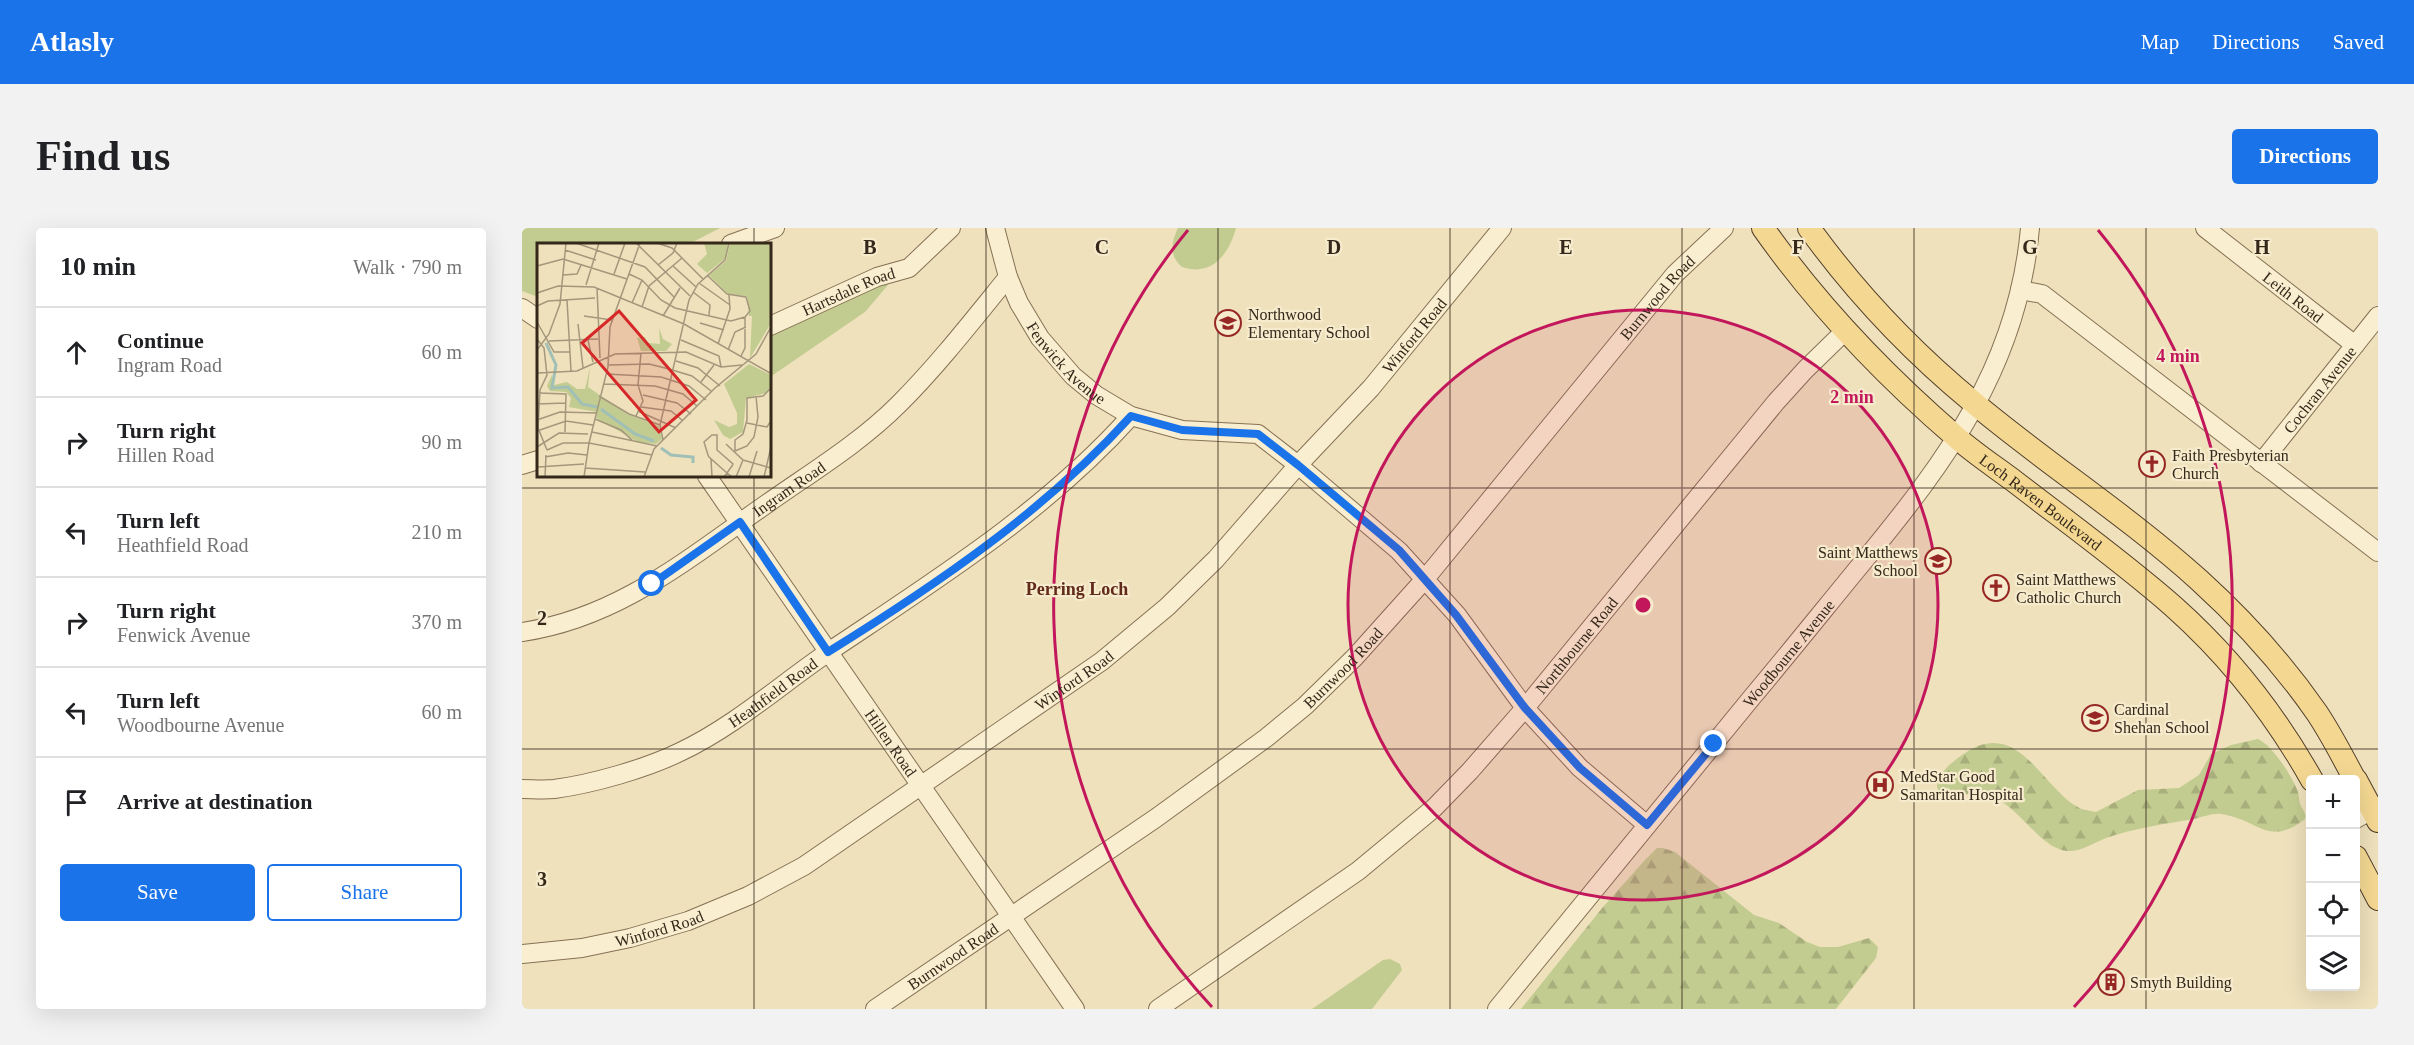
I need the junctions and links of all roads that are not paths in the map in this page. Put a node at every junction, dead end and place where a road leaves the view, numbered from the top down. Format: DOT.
graph roads {
  1 [pos="775,228"];
  2 [pos="951,228"];
  3 [pos="995,228"];
  4 [pos="1502,228"];
  5 [pos="1724,228"];
  6 [pos="1763,228"];
  7 [pos="1809,228"];
  8 [pos="2030,228"];
  9 [pos="2205,228"];
  10 [pos="734,243"];
  11 [pos="1008,277"];
  12 [pos="1847,277"];
  13 [pos="2020,290"];
  14 [pos="1819,302"];
  15 [pos="522,308"];
  16 [pos="2378,316"];
  17 [pos="537,318"];
  18 [pos="771,326"];
  19 [pos="1845,331"];
  20 [pos="2355,345"];
  21 [pos="1976,405"];
  22 [pos="1131,416"];
  23 [pos="1957,438"];
  24 [pos="537,460"];
  25 [pos="2261,463"];
  26 [pos="522,465"];
  27 [pos="1298,465"];
  28 [pos="708,477"];
  29 [pos="740,522"];
  30 [pos="2378,552"];
  31 [pos="1425,579"];
  32 [pos="522,632"];
  33 [pos="828,652"];
  34 [pos="1525,708"];
  35 [pos="2309,775"];
  36 [pos="2352,775"];
  37 [pos="920,785"];
  38 [pos="522,789"];
  39 [pos="2360,791"];
  40 [pos="2371,814"];
  41 [pos="1647,825"];
  42 [pos="2360,866"];
  43 [pos="2378,899"];
  44 [pos="1010,916"];
  45 [pos="522,954"];
  46 [pos="875,1009"];
  47 [pos="1075,1009"];
  48 [pos="1158,1009"];
  49 [pos="1497,1009"];
  1 -- 10 [label="street"];
  2 -- 18 [label="street, Hartsdale Road"];
  3 -- 11 [label="street, Fenwick Avenue"];
  4 -- 27 [label="street, Winford Road"];
  5 -- 31 [label="street, Burnwood Road"];
  6 -- 14 [label="main road, Loch Raven Boulevard"];
  7 -- 12 [label="main road"];
  8 -- 13 [label="street, Woodbourne Avenue"];
  9 -- 20 [label="street, Leith Road"];
  11 -- 22 [label="street, Fenwick Avenue"];
  11 -- 29 [label="street, Ingram Road"];
  12 -- 14 [label="main road"];
  12 -- 21 [label="main road"];
  13 -- 21 [label="street, Woodbourne Avenue"];
  13 -- 25 [label="street"];
  14 -- 19 [label="main road, Loch Raven Boulevard"];
  15 -- 17 [label="street"];
  16 -- 20 [label="street, Cochran Avenue"];
  19 -- 23 [label="main road, Loch Raven Boulevard"];
  19 -- 34 [label="street, Northbourne Road"];
  20 -- 25 [label="street, Cochran Avenue"];
  21 -- 23 [label="street, Woodbourne Avenue"];
  21 -- 36 [label="main road"];
  22 -- 27 [label="street, Fenwick Avenue"];
  22 -- 33 [label="street, Heathfield Road"];
  23 -- 35 [label="main road, Loch Raven Boulevard"];
  23 -- 41 [label="street, Woodbourne Avenue"];
  24 -- 26 [label="street"];
  25 -- 30 [label="street"];
  27 -- 31 [label="street, Fenwick Avenue"];
  27 -- 37 [label="street, Winford Road"];
  28 -- 29 [label="street, Hillen Road"];
  29 -- 32 [label="street, Ingram Road"];
  29 -- 33 [label="street, Hillen Road"];
  31 -- 34 [label="street, Fenwick Avenue"];
  31 -- 44 [label="street, Burnwood Road"];
  33 -- 37 [label="street, Hillen Road"];
  33 -- 38 [label="street, Heathfield Road"];
  34 -- 41 [label="street, Fenwick Avenue"];
  34 -- 48 [label="street, Northbourne Road"];
  37 -- 44 [label="street, Hillen Road"];
  37 -- 45 [label="street, Winford Road"];
  39 -- 40 [label="main road"];
  41 -- 49 [label="street, Woodbourne Avenue"];
  42 -- 43 [label="main road"];
  44 -- 46 [label="street, Burnwood Road"];
  44 -- 47 [label="street, Hillen Road"];
}
